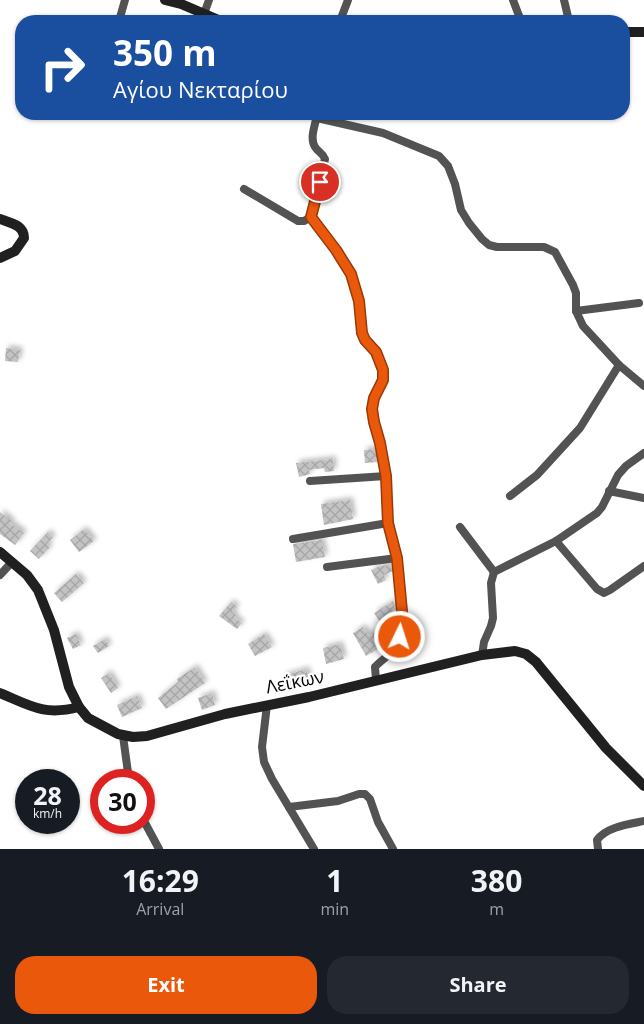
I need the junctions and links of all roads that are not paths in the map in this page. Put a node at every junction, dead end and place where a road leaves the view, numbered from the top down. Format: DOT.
graph roads {
  1 [pos="125,0"];
  2 [pos="165,0"];
  3 [pos="209,0"];
  4 [pos="348,0"];
  5 [pos="513,0"];
  6 [pos="564,0"];
  7 [pos="204,14"];
  8 [pos="121,15"];
  9 [pos="342,15"];
  10 [pos="519,15"];
  11 [pos="568,15"];
  12 [pos="630,32"];
  13 [pos="644,32"];
  14 [pos="316,120"];
  15 [pos="333,120"];
  16 [pos="244,189"];
  17 [pos="311,217"];
  18 [pos="0,219"];
  19 [pos="0,258"];
  20 [pos="638,303"];
  21 [pos="576,311"];
  22 [pos="619,365"];
  23 [pos="644,386"];
  24 [pos="644,453"];
  25 [pos="386,476"];
  26 [pos="310,481"];
  27 [pos="609,491"];
  28 [pos="510,496"];
  29 [pos="644,498"];
  30 [pos="388,523"];
  31 [pos="460,528"];
  32 [pos="293,539"];
  33 [pos="556,541"];
  34 [pos="0,552"];
  35 [pos="397,558"];
  36 [pos="12,562"];
  37 [pos="644,566"];
  38 [pos="327,567"];
  39 [pos="494,572"];
  40 [pos="0,575"];
  41 [pos="482,655"];
  42 [pos="376,680"];
  43 [pos="0,693"];
  44 [pos="267,705"];
  45 [pos="79,707"];
  46 [pos="124,736"];
  47 [pos="128,769"];
  48 [pos="644,786"];
  49 [pos="289,807"];
  50 [pos="644,821"];
  51 [pos="151,834"];
  52 [pos="159,849"];
  53 [pos="314,849"];
  54 [pos="393,849"];
  55 [pos="598,849"];
  1 -- 8 [label="street"];
  2 -- 7 [label="street"];
  3 -- 7 [label="street"];
  4 -- 9 [label="street"];
  5 -- 10 [label="street"];
  6 -- 11 [label="street"];
  12 -- 13 [label="street"];
  14 -- 17 [label="street"];
  15 -- 21 [label="street"];
  16 -- 17 [label="street"];
  17 -- 25 [label="street"];
  18 -- 19 [label="street"];
  20 -- 21 [label="street"];
  21 -- 22 [label="street"];
  22 -- 23 [label="street"];
  22 -- 28 [label="street"];
  24 -- 27 [label="street"];
  25 -- 26 [label="street"];
  25 -- 30 [label="street"];
  27 -- 29 [label="street"];
  27 -- 33 [label="street"];
  30 -- 32 [label="street"];
  30 -- 35 [label="street"];
  31 -- 39 [label="street"];
  33 -- 37 [label="street"];
  33 -- 39 [label="street"];
  34 -- 36 [label="street, Λεΐκων"];
  35 -- 38 [label="street"];
  35 -- 42 [label="street"];
  36 -- 40 [label="street"];
  36 -- 45 [label="street, Λεΐκων"];
  39 -- 41 [label="street"];
  41 -- 42 [label="street, Λεΐκων"];
  41 -- 48 [label="street, Λεΐκων"];
  42 -- 44 [label="street, Λεΐκων"];
  43 -- 45 [label="street"];
  44 -- 46 [label="street, Λεΐκων"];
  44 -- 49 [label="street"];
  45 -- 46 [label="street, Λεΐκων"];
  46 -- 47 [label="street"];
  49 -- 53 [label="street"];
  49 -- 54 [label="street"];
  50 -- 55 [label="street"];
  51 -- 52 [label="street"];
}
